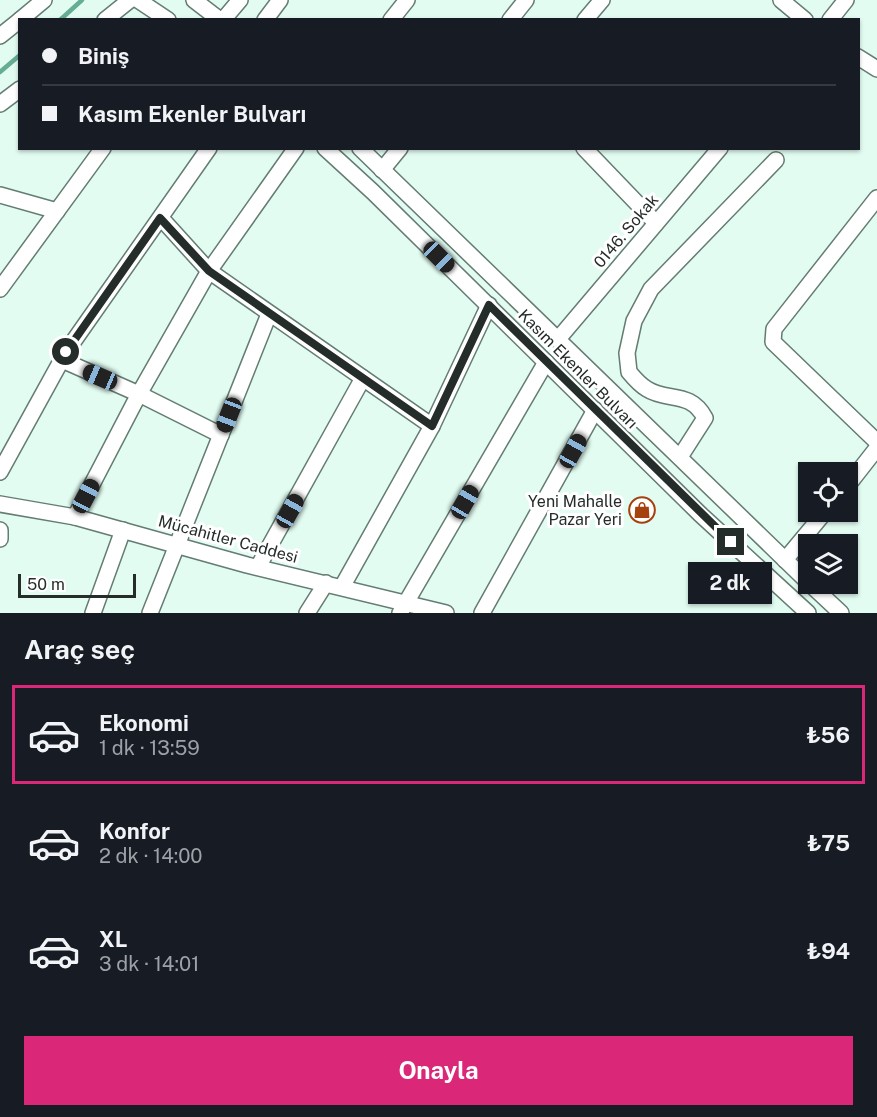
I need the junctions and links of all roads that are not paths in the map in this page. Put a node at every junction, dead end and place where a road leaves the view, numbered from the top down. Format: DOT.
graph roads {
  1 [pos="44,0"];
  2 [pos="130,0"];
  3 [pos="138,0"];
  4 [pos="194,0"];
  5 [pos="240,0"];
  6 [pos="280,0"];
  7 [pos="406,0"];
  8 [pos="526,0"];
  9 [pos="602,0"];
  10 [pos="781,0"];
  11 [pos="846,0"];
  12 [pos="22,18"];
  13 [pos="108,18"];
  14 [pos="165,18"];
  15 [pos="219,18"];
  16 [pos="224,18"];
  17 [pos="266,18"];
  18 [pos="392,18"];
  19 [pos="512,18"];
  20 [pos="587,18"];
  21 [pos="803,18"];
  22 [pos="832,18"];
  23 [pos="18,22"];
  24 [pos="0,36"];
  25 [pos="860,58"];
  26 [pos="877,69"];
  27 [pos="18,90"];
  28 [pos="0,104"];
  29 [pos="103,150"];
  30 [pos="208,150"];
  31 [pos="295,150"];
  32 [pos="327,150"];
  33 [pos="362,150"];
  34 [pos="398,150"];
  35 [pos="586,150"];
  36 [pos="718,150"];
  37 [pos="776,160"];
  38 [pos="382,170"];
  39 [pos="0,195"];
  40 [pos="877,198"];
  41 [pos="57,211"];
  42 [pos="160,218"];
  43 [pos="656,223"];
  44 [pos="209,271"];
  45 [pos="0,288"];
  46 [pos="489,305"];
  47 [pos="269,314"];
  48 [pos="559,338"];
  49 [pos="62,360"];
  50 [pos="546,362"];
  51 [pos="363,378"];
  52 [pos="139,394"];
  53 [pos="595,410"];
  54 [pos="432,426"];
  55 [pos="221,435"];
  56 [pos="877,442"];
  57 [pos="877,448"];
  58 [pos="680,457"];
  59 [pos="0,472"];
  60 [pos="858,472"];
  61 [pos="0,504"];
  62 [pos="75,517"];
  63 [pos="817,522"];
  64 [pos="0,530"];
  65 [pos="123,530"];
  66 [pos="0,539"];
  67 [pos="176,545"];
  68 [pos="785,561"];
  69 [pos="258,567"];
  70 [pos="798,573"];
  71 [pos="326,583"];
  72 [pos="342,587"];
  73 [pos="821,594"];
  74 [pos="404,608"];
  75 [pos="93,613"];
  76 [pos="150,613"];
  77 [pos="307,613"];
  78 [pos="446,613"];
  79 [pos="482,613"];
  80 [pos="808,613"];
  81 [pos="842,613"];
  1 -- 12 [label="street"];
  2 -- 13 [label="street"];
  3 -- 14 [label="street"];
  4 -- 15 [label="street"];
  5 -- 16 [label="street"];
  6 -- 17 [label="street"];
  7 -- 18 [label="street"];
  8 -- 19 [label="street"];
  9 -- 20 [label="street"];
  10 -- 21 [label="street"];
  11 -- 22 [label="street"];
  23 -- 24 [label="street"];
  25 -- 26 [label="street"];
  27 -- 28 [label="street"];
  29 -- 41 [label="street"];
  30 -- 42 [label="street"];
  31 -- 44 [label="street"];
  32 -- 46 [label="street, Kasım Ekenler Bulvarı"];
  33 -- 38 [label="street, Kasım Ekenler Bulvarı"];
  34 -- 38 [label="street"];
  35 -- 43 [label="street"];
  36 -- 43 [label="street, 0146. Sokak"];
  37 -- 58 [label="street"];
  38 -- 48 [label="street, Kasım Ekenler Bulvarı"];
  39 -- 41 [label="street"];
  40 -- 56 [label="street"];
  41 -- 45 [label="street"];
  42 -- 44 [label="street"];
  42 -- 49 [label="street"];
  43 -- 48 [label="street, 0146. Sokak"];
  44 -- 47 [label="street"];
  44 -- 52 [label="street"];
  46 -- 50 [label="street, Kasım Ekenler Bulvarı"];
  46 -- 54 [label="street"];
  47 -- 51 [label="street"];
  47 -- 55 [label="street"];
  48 -- 58 [label="street, Kasım Ekenler Bulvarı"];
  49 -- 52 [label="street"];
  49 -- 59 [label="street"];
  50 -- 53 [label="street, Kasım Ekenler Bulvarı"];
  50 -- 74 [label="street"];
  51 -- 54 [label="street"];
  51 -- 69 [label="street"];
  52 -- 55 [label="street"];
  52 -- 62 [label="street"];
  53 -- 79 [label="street"];
  53 -- 80 [label="street, Kasım Ekenler Bulvarı"];
  54 -- 72 [label="street"];
  55 -- 67 [label="street"];
  57 -- 60 [label="street"];
  58 -- 68 [label="street, Kasım Ekenler Bulvarı"];
  61 -- 62 [label="street, Mücahitler Caddesi"];
  62 -- 65 [label="street, Mücahitler Caddesi"];
  63 -- 68 [label="street"];
  64 -- 66 [label="street"];
  65 -- 67 [label="street, Mücahitler Caddesi"];
  65 -- 75 [label="street"];
  67 -- 69 [label="street, Mücahitler Caddesi"];
  67 -- 76 [label="street"];
  68 -- 70 [label="street, Kasım Ekenler Bulvarı"];
  69 -- 71 [label="street, Mücahitler Caddesi"];
  71 -- 72 [label="street, Mücahitler Caddesi"];
  71 -- 77 [label="street"];
  72 -- 74 [label="street, Mücahitler Caddesi"];
  73 -- 81 [label="street, Kasım Ekenler Bulvarı"];
  74 -- 78 [label="street, Mücahitler Caddesi"];
}
